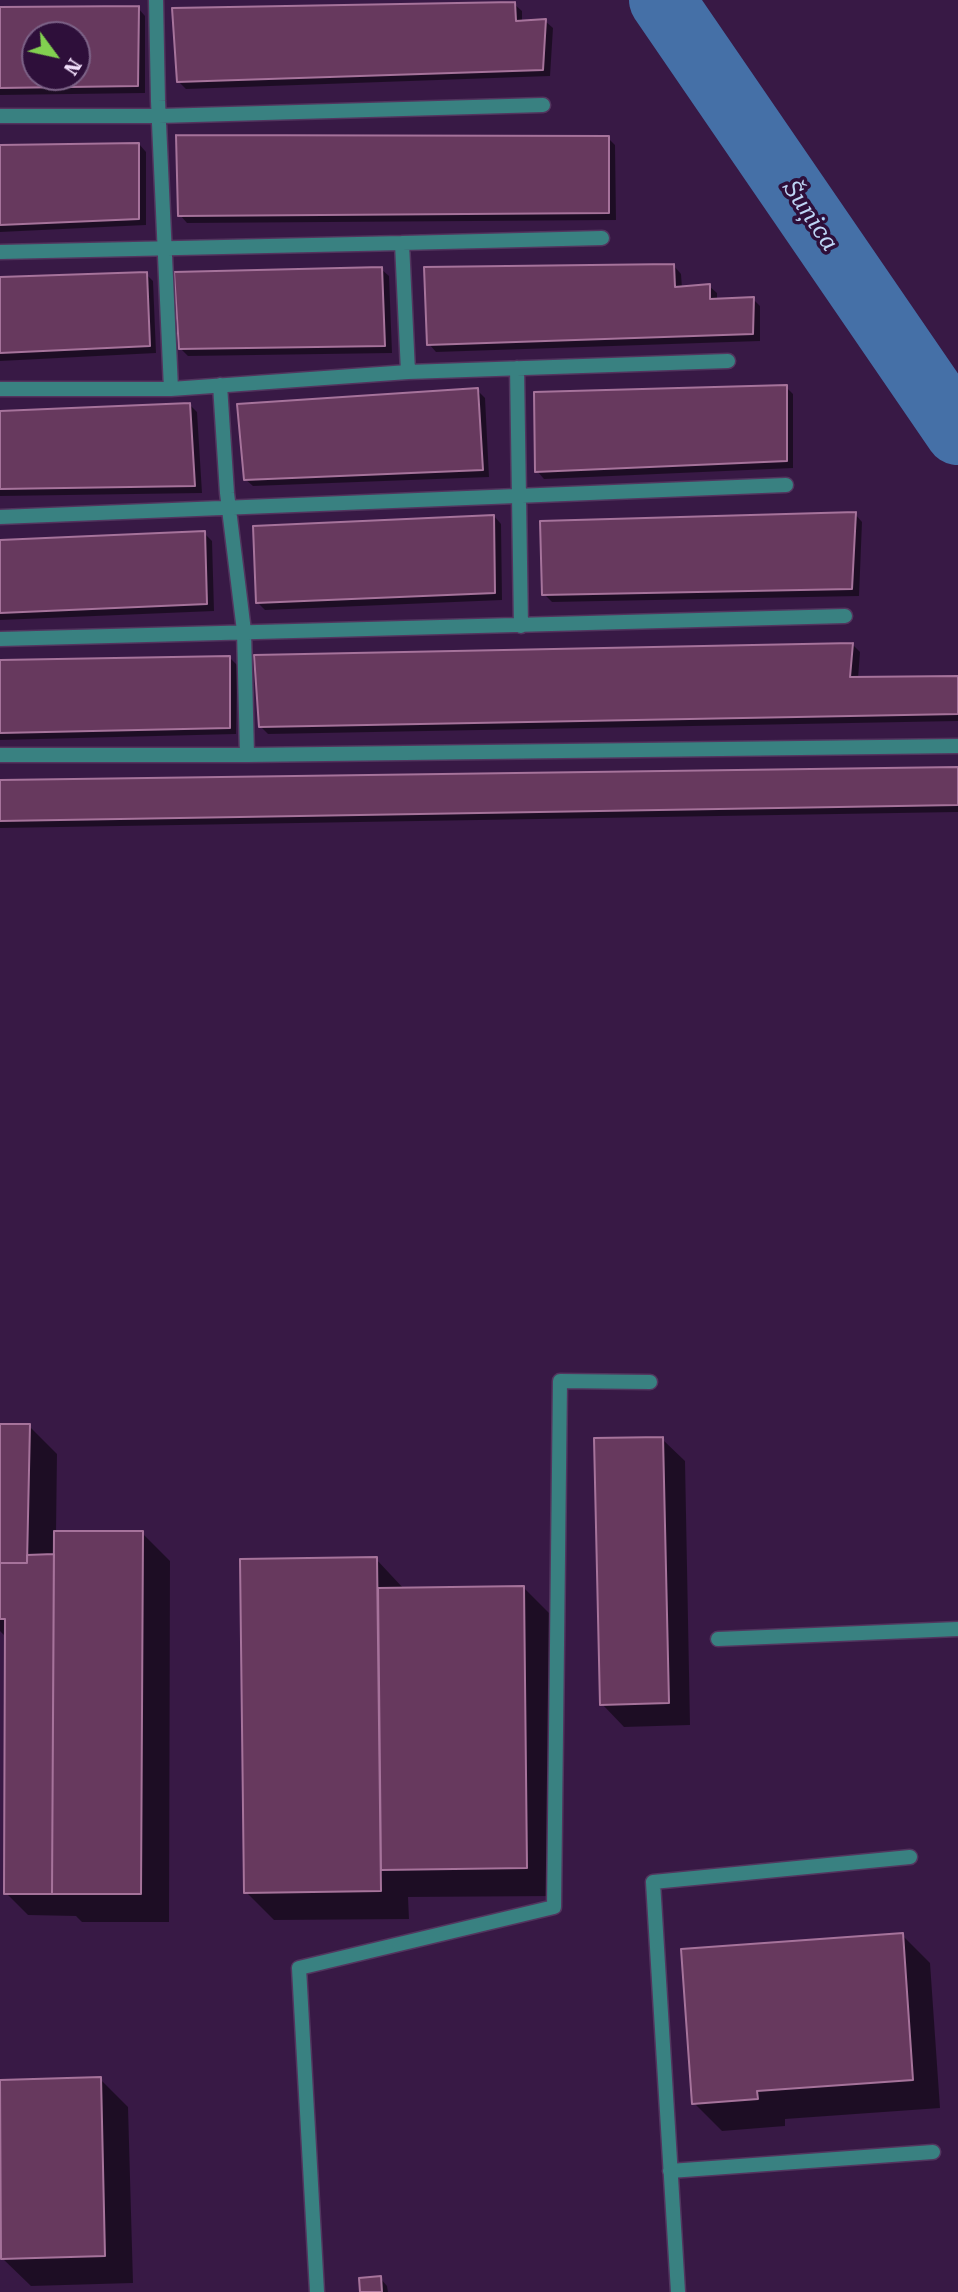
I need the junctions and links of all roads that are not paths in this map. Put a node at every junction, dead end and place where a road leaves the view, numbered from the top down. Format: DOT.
graph roads {
  1 [pos="156,0"];
  2 [pos="543,104"];
  3 [pos="0,116"];
  4 [pos="159,116"];
  5 [pos="602,238"];
  6 [pos="402,243"];
  7 [pos="166,249"];
  8 [pos="0,252"];
  9 [pos="728,361"];
  10 [pos="517,368"];
  11 [pos="408,372"];
  12 [pos="220,385"];
  13 [pos="0,389"];
  14 [pos="172,389"];
  15 [pos="786,485"];
  16 [pos="519,498"];
  17 [pos="229,509"];
  18 [pos="0,517"];
  19 [pos="845,616"];
  20 [pos="521,626"];
  21 [pos="244,631"];
  22 [pos="0,639"];
  23 [pos="958,746"];
  24 [pos="0,755"];
  25 [pos="247,755"];
  26 [pos="650,1382"];
  27 [pos="958,1629"];
  28 [pos="718,1639"];
  29 [pos="911,1857"];
  30 [pos="933,2152"];
  31 [pos="670,2171"];
  32 [pos="317,2292"];
  33 [pos="678,2292"];
  1 -- 4 [label="lane"];
  2 -- 4 [label="lane"];
  3 -- 4 [label="lane"];
  4 -- 7 [label="lane"];
  5 -- 6 [label="lane"];
  6 -- 7 [label="lane"];
  6 -- 11 [label="lane"];
  7 -- 8 [label="lane"];
  7 -- 14 [label="lane"];
  9 -- 10 [label="lane"];
  10 -- 11 [label="lane"];
  10 -- 16 [label="lane"];
  11 -- 12 [label="lane"];
  12 -- 14 [label="lane"];
  12 -- 17 [label="lane"];
  13 -- 14 [label="lane"];
  15 -- 16 [label="lane"];
  16 -- 17 [label="lane"];
  16 -- 20 [label="lane"];
  17 -- 18 [label="lane"];
  17 -- 21 [label="lane"];
  19 -- 20 [label="lane"];
  20 -- 21 [label="lane"];
  21 -- 22 [label="lane"];
  21 -- 25 [label="lane"];
  23 -- 25 [label="lane"];
  24 -- 25 [label="lane"];
  26 -- 32 [label="lane"];
  27 -- 28 [label="lane"];
  29 -- 31 [label="lane"];
  30 -- 31 [label="lane"];
  31 -- 33 [label="lane"];
}
